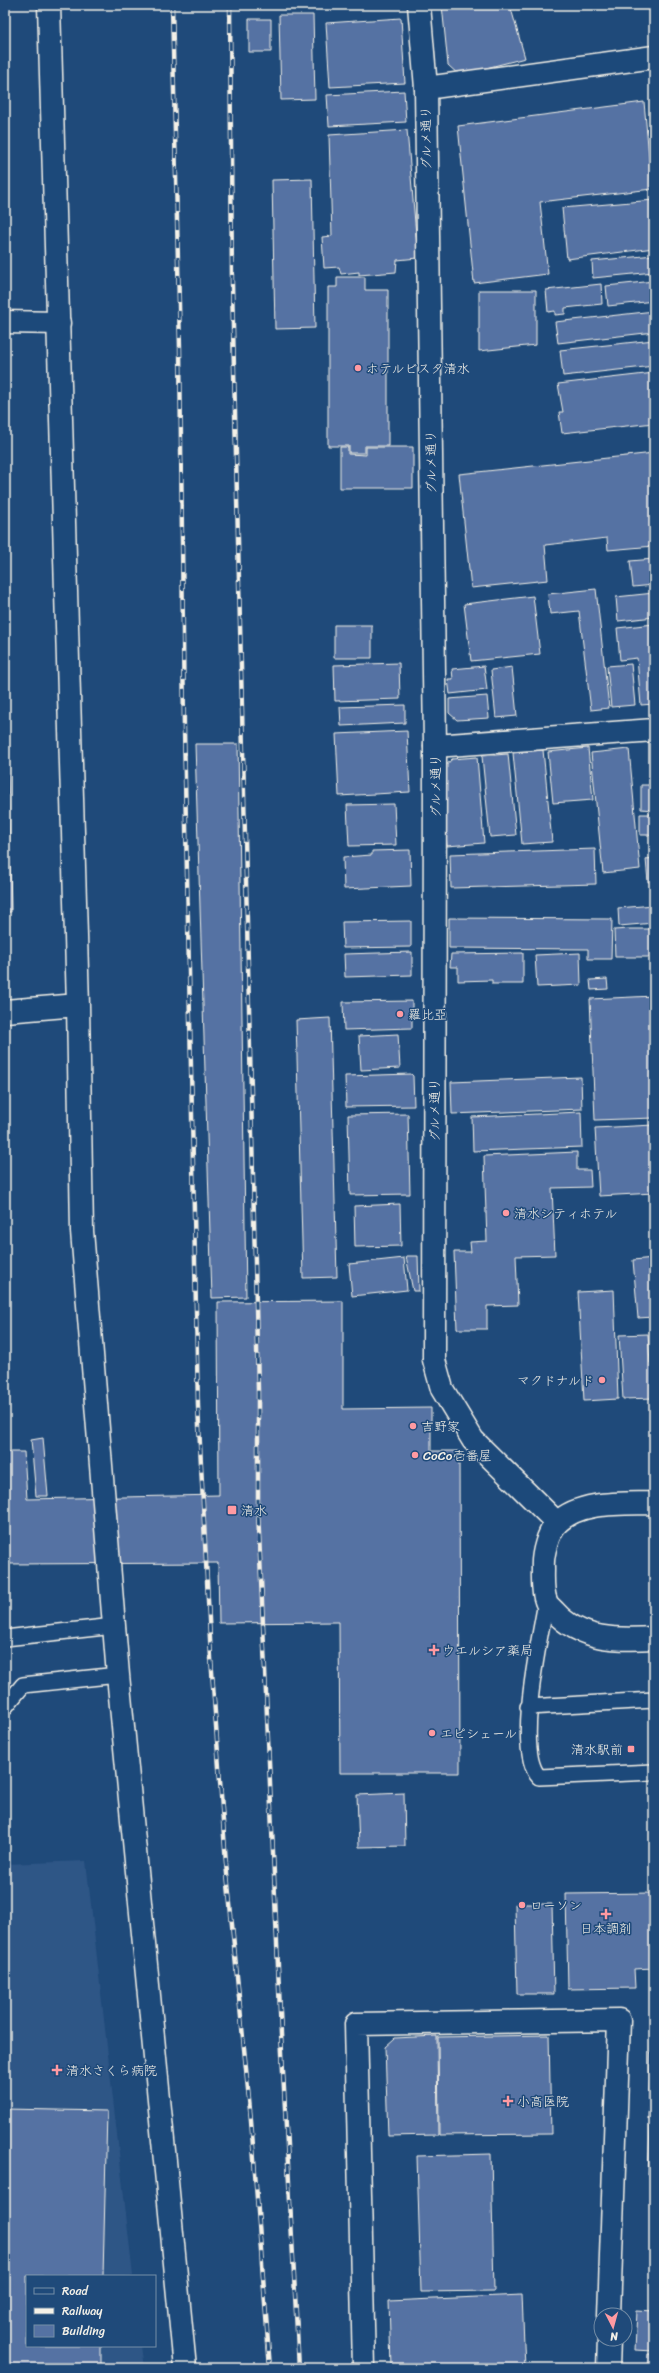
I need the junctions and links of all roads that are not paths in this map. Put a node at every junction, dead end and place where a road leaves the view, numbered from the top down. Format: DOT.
graph roads {
  1 [pos="49,5"];
  2 [pos="419,5"];
  3 [pos="654,57"];
  4 [pos="426,88"];
  5 [pos="5,322"];
  6 [pos="59,323"];
  7 [pos="654,730"];
  8 [pos="435,746"];
  9 [pos="78,1005"];
  10 [pos="5,1011"];
  11 [pos="654,1503"];
  12 [pos="557,1522"];
  13 [pos="546,1602"];
  14 [pos="114,1626"];
  15 [pos="5,1638"];
  16 [pos="654,1638"];
  17 [pos="118,1675"];
  18 [pos="654,1700"];
  19 [pos="5,1707"];
  20 [pos="528,1707"];
  21 [pos="654,1772"];
  22 [pos="609,2307"];
  23 [pos="609,2347"];
  24 [pos="185,2368"];
  25 [pos="364,2368"];
  26 [pos="608,2368"];
  1 -- 6 [label="street"];
  2 -- 4 [label="street, グルメ通り"];
  3 -- 4 [label="street"];
  4 -- 8 [label="street, グルメ通り"];
  5 -- 6 [label="street"];
  6 -- 9 [label="street"];
  7 -- 8 [label="street"];
  8 -- 12 [label="street, グルメ通り"];
  9 -- 10 [label="street"];
  9 -- 14 [label="street"];
  11 -- 12 [label="street"];
  12 -- 13 [label="street"];
  13 -- 16 [label="street"];
  13 -- 20 [label="lane"];
  14 -- 15 [label="lane"];
  14 -- 17 [label="street"];
  17 -- 19 [label="lane"];
  17 -- 24 [label="street"];
  18 -- 20 [label="lane"];
  20 -- 21 [label="lane"];
  22 -- 25 [label="street"];
  23 -- 26 [label="street"];
}
